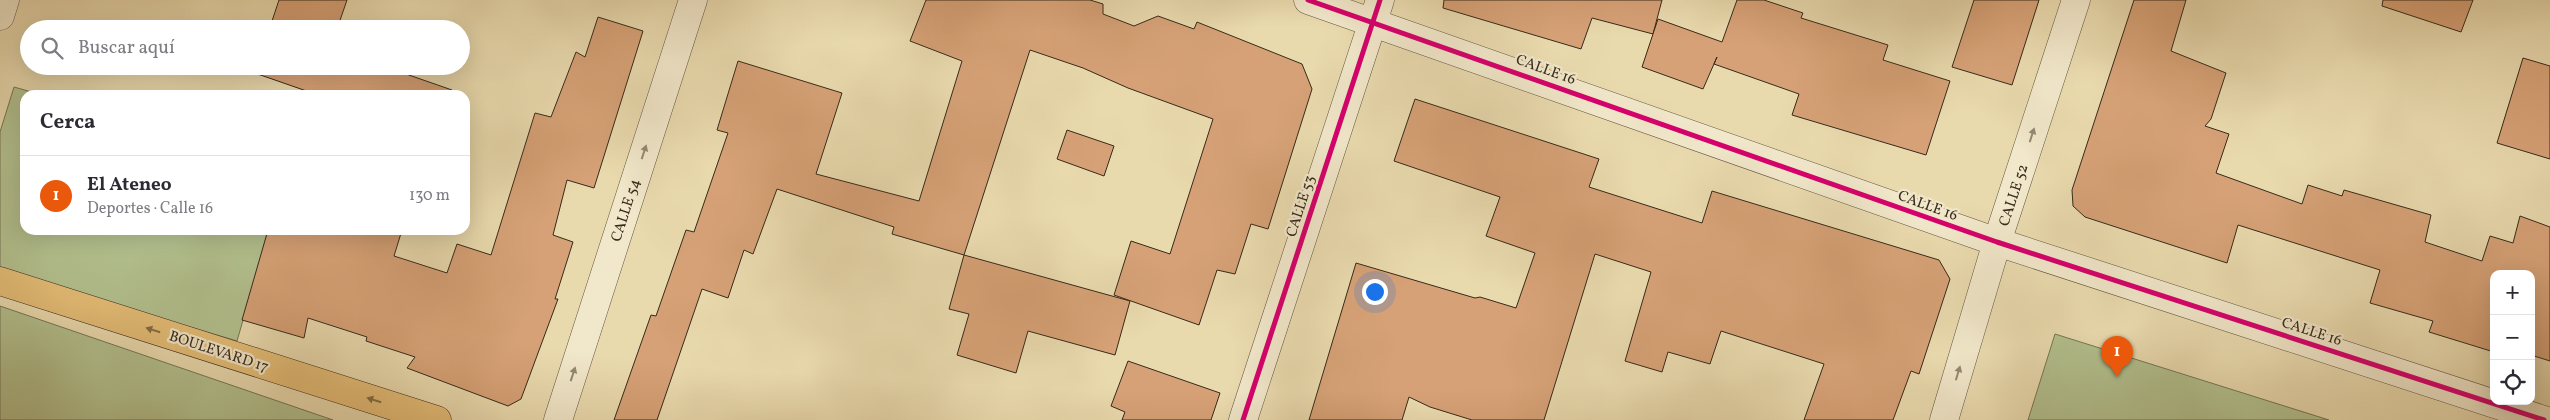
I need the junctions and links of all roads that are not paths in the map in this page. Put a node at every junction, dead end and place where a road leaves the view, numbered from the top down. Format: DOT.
graph roads {
  1 [pos="5,0"];
  2 [pos="693,0"];
  3 [pos="1308,0"];
  4 [pos="2076,0"];
  5 [pos="1376,11"];
  6 [pos="0,16"];
  7 [pos="1998,242"];
  8 [pos="0,281"];
  9 [pos="437,420"];
  10 [pos="558,420"];
  11 [pos="1243,420"];
  12 [pos="1944,420"];
  13 [pos="2544,420"];
  1 -- 6 [label="street"];
  10 -- 2 [label="street, CALLE 54, one-way"];
  3 -- 5 [label="street, CALLE 16"];
  7 -- 4 [label="street, CALLE 52, one-way"];
  5 -- 7 [label="street, CALLE 16"];
  5 -- 11 [label="street, CALLE 53"];
  12 -- 7 [label="street, CALLE 52, one-way"];
  7 -- 13 [label="street, CALLE 16"];
  9 -- 8 [label="main road, BOULEVARD 17, one-way"];
}
